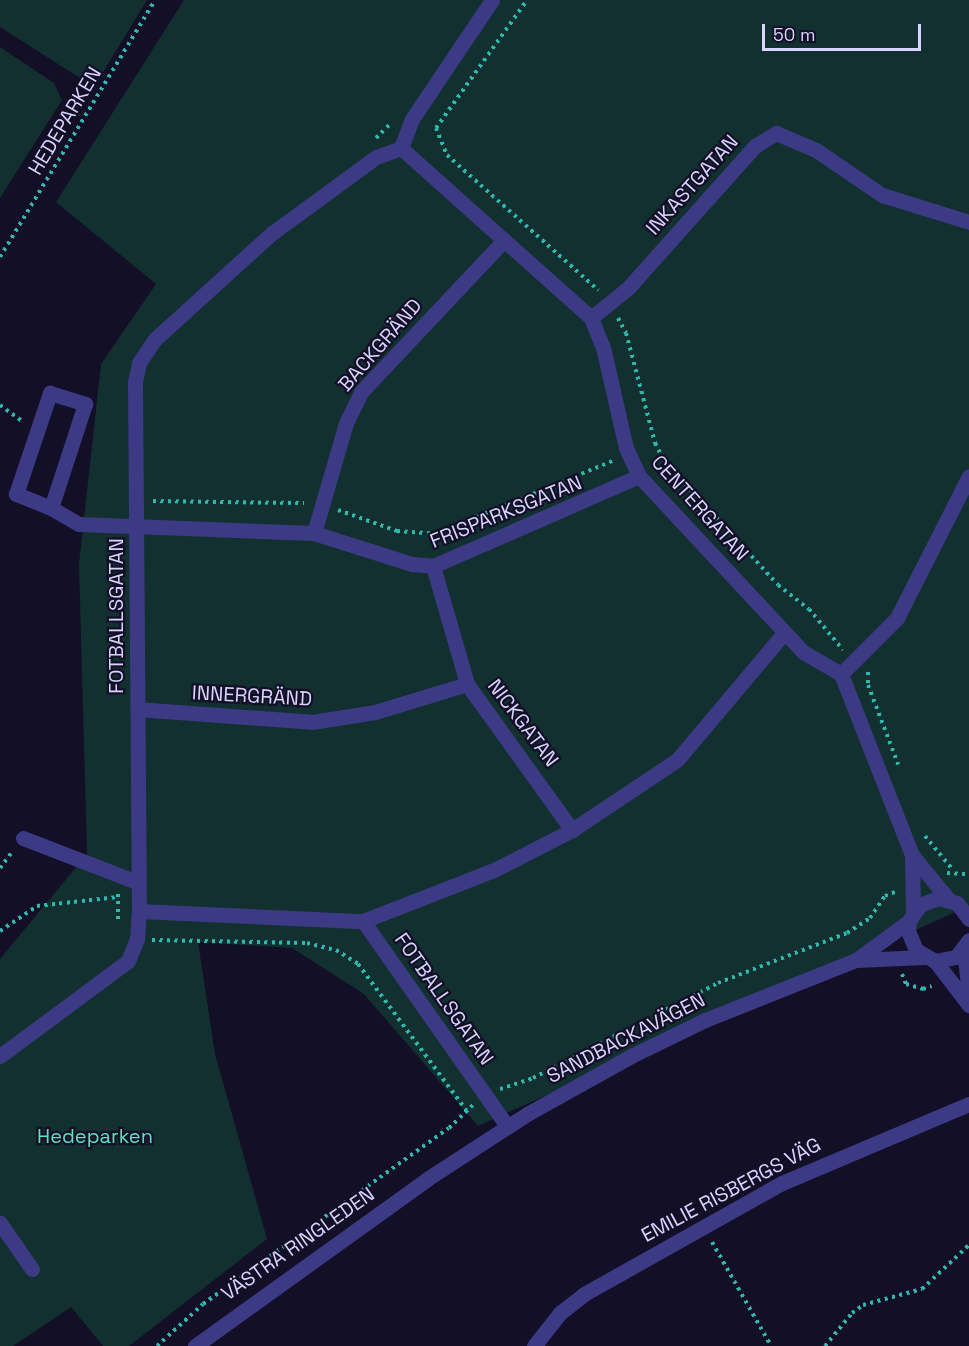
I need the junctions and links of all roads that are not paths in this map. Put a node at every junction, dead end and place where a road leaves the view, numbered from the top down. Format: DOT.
graph roads {
  1 [pos="492,0"];
  2 [pos="401,148"];
  3 [pos="969,222"];
  4 [pos="504,240"];
  5 [pos="591,318"];
  6 [pos="639,476"];
  7 [pos="969,476"];
  8 [pos="51,508"];
  9 [pos="137,528"];
  10 [pos="314,533"];
  11 [pos="433,566"];
  12 [pos="784,633"];
  13 [pos="841,674"];
  14 [pos="467,684"];
  15 [pos="137,709"];
  16 [pos="572,830"];
  17 [pos="23,838"];
  18 [pos="912,855"];
  19 [pos="139,883"];
  20 [pos="958,902"];
  21 [pos="139,911"];
  22 [pos="911,917"];
  23 [pos="969,919"];
  24 [pos="363,921"];
  25 [pos="966,945"];
  26 [pos="929,959"];
  27 [pos="856,960"];
  28 [pos="969,994"];
  29 [pos="969,1005"];
  30 [pos="0,1056"];
  31 [pos="969,1104"];
  32 [pos="507,1126"];
  33 [pos="427,1179"];
  34 [pos="0,1223"];
  35 [pos="32,1269"];
  36 [pos="195,1346"];
  37 [pos="534,1346"];
  1 -- 2 [label="street"];
  2 -- 4 [label="street, CENTERGATAN"];
  2 -- 9 [label="street, FOTBALLSGATAN"];
  3 -- 5 [label="street, INKASTGATAN"];
  4 -- 5 [label="street, CENTERGATAN"];
  4 -- 10 [label="street, BACKGRÄND"];
  5 -- 6 [label="street, CENTERGATAN"];
  6 -- 11 [label="street, FRISPARKSGATAN"];
  6 -- 12 [label="street, CENTERGATAN"];
  7 -- 13 [label="street"];
  8 -- 8 [label="street, FRISPARKSGATAN"];
  8 -- 9 [label="street, FRISPARKSGATAN"];
  9 -- 10 [label="street, FRISPARKSGATAN"];
  9 -- 15 [label="street, FOTBALLSGATAN"];
  10 -- 11 [label="street, FRISPARKSGATAN"];
  11 -- 14 [label="street, NICKGATAN"];
  12 -- 13 [label="street, CENTERGATAN"];
  12 -- 16 [label="street"];
  13 -- 18 [label="street"];
  14 -- 15 [label="street, INNERGRÄND"];
  14 -- 16 [label="street, NICKGATAN"];
  15 -- 19 [label="street, FOTBALLSGATAN"];
  16 -- 24 [label="street"];
  17 -- 19 [label="street"];
  18 -- 20 [label="street"];
  18 -- 22 [label="street"];
  19 -- 21 [label="street, FOTBALLSGATAN"];
  20 -- 22 [label="street, SANDBACKAVÄGEN"];
  20 -- 23 [label="street"];
  21 -- 24 [label="street"];
  21 -- 30 [label="street, FOTBALLSGATAN"];
  22 -- 26 [label="street"];
  22 -- 27 [label="street, SANDBACKAVÄGEN"];
  24 -- 32 [label="street, FOTBALLSGATAN"];
  25 -- 26 [label="street, SANDBACKAVÄGEN"];
  25 -- 28 [label="street"];
  26 -- 27 [label="street, SANDBACKAVÄGEN"];
  26 -- 29 [label="street"];
  27 -- 32 [label="street, SANDBACKAVÄGEN"];
  31 -- 37 [label="street, EMILIE RISBERGS VÄG"];
  32 -- 33 [label="street, SANDBACKAVÄGEN"];
  33 -- 36 [label="street, VÄSTRA RINGLEDEN"];
  34 -- 35 [label="street"];
}
